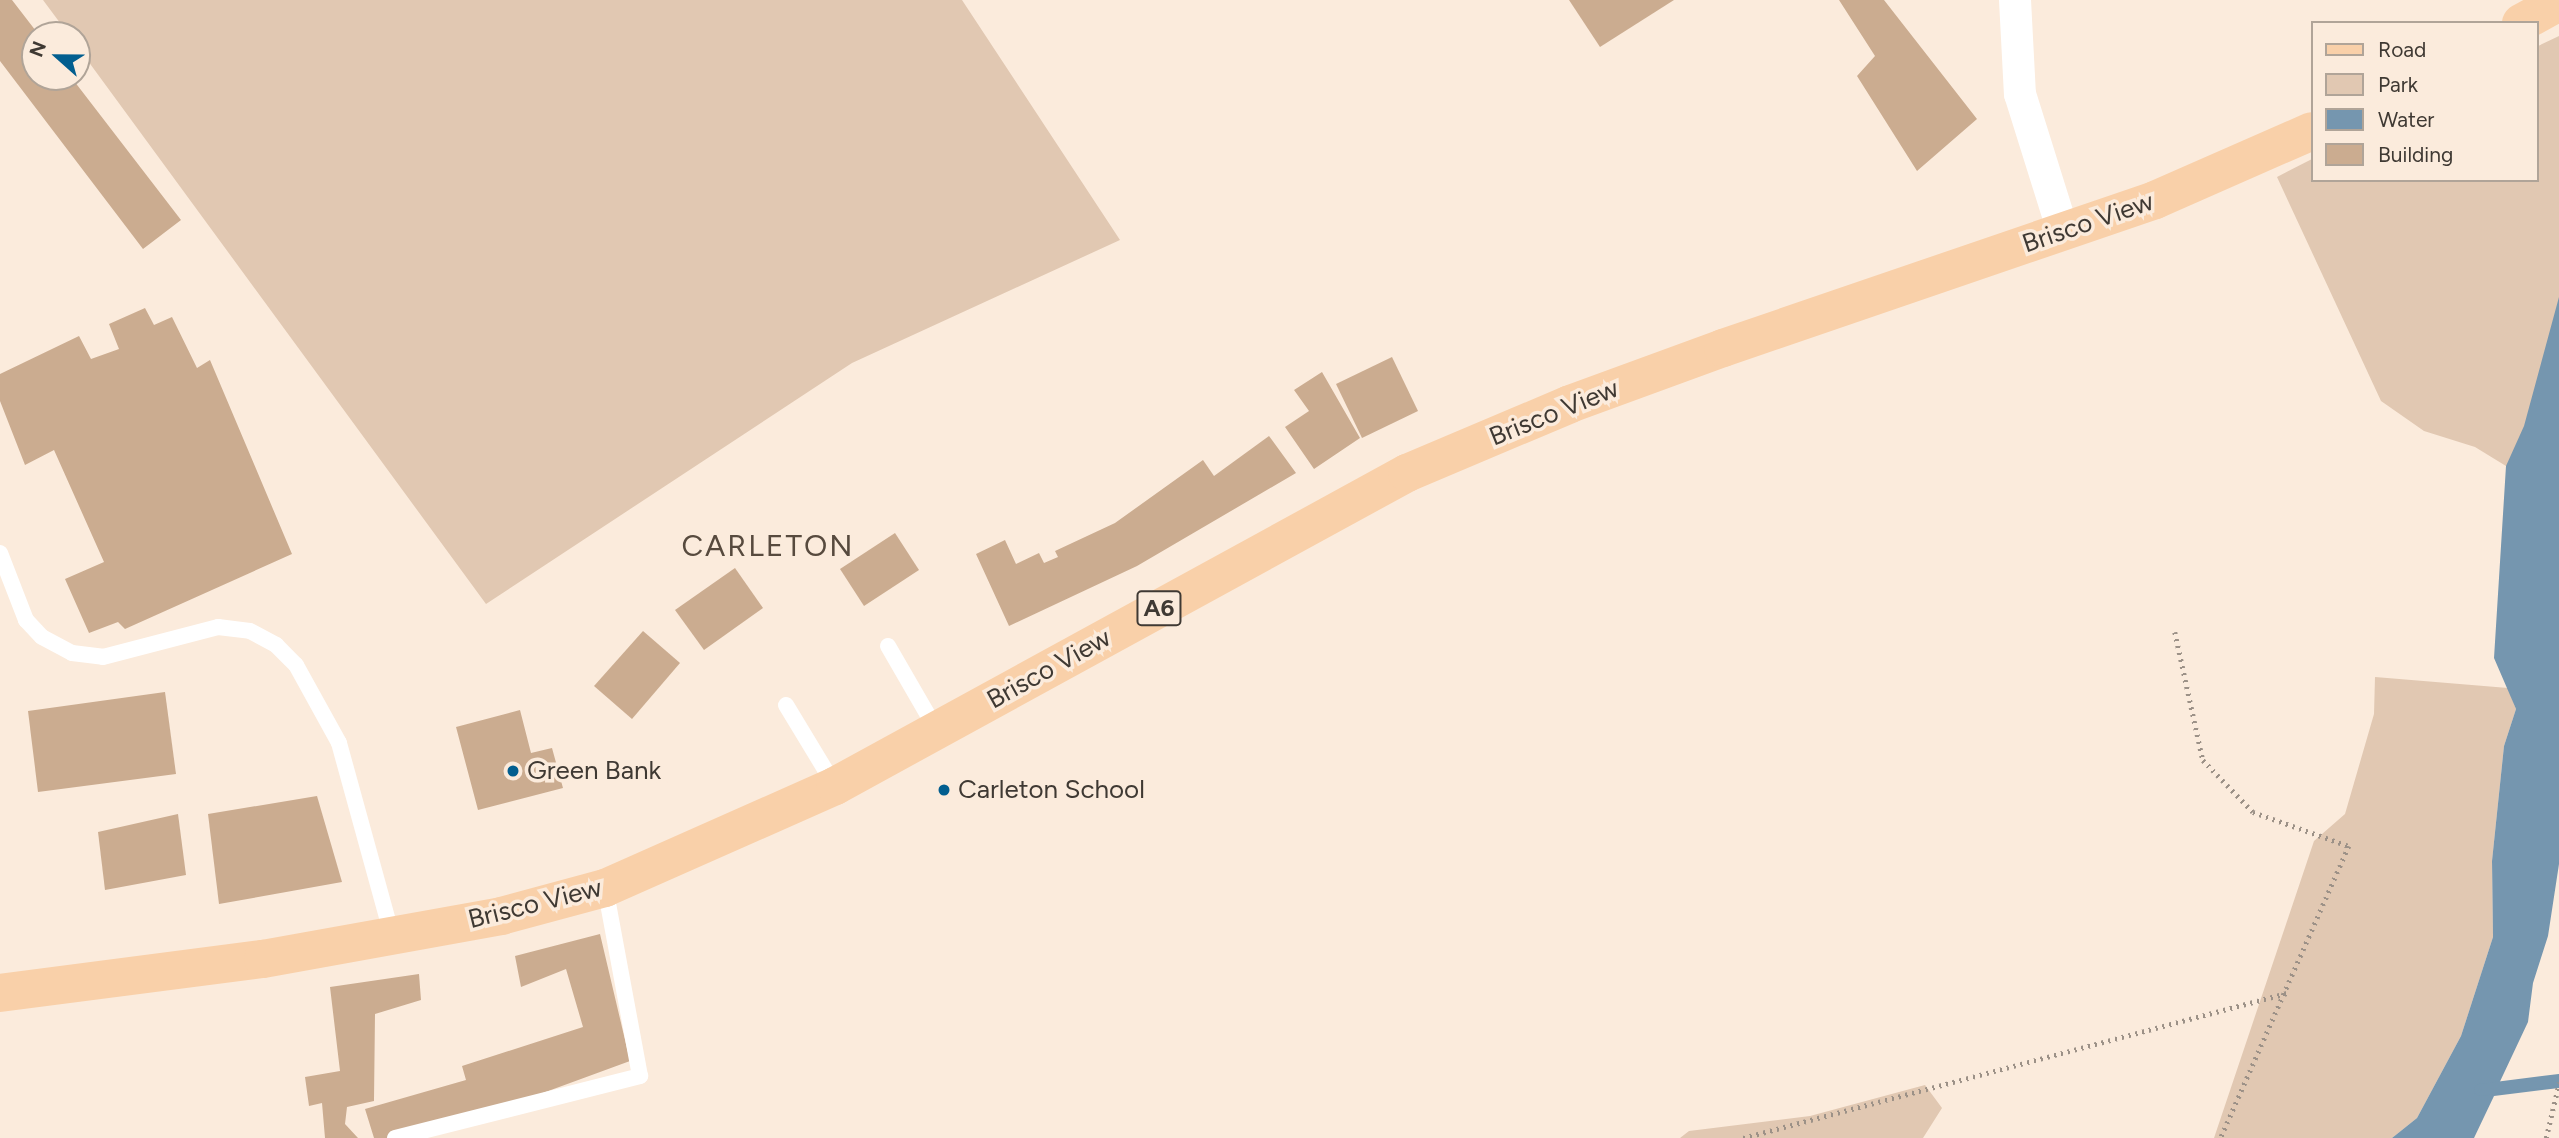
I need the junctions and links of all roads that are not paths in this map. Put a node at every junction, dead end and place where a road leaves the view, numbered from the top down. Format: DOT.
graph roads {
  1 [pos="2015,0"];
  2 [pos="2559,2"];
  3 [pos="2525,21"];
  4 [pos="2306,134"];
  5 [pos="2063,232"];
  6 [pos="0,553"];
  7 [pos="888,646"];
  8 [pos="786,705"];
  9 [pos="937,731"];
  10 [pos="835,786"];
  11 [pos="605,888"];
  12 [pos="392,936"];
  13 [pos="0,993"];
  14 [pos="395,1138"];
  1 -- 5 [label="street"];
  2 -- 3 [label="main road"];
  4 -- 5 [label="main road, Brisco View / A6"];
  5 -- 9 [label="main road, Brisco View / A6"];
  6 -- 12 [label="lane"];
  7 -- 9 [label="lane"];
  8 -- 10 [label="lane"];
  9 -- 10 [label="main road, Brisco View / A6"];
  10 -- 11 [label="main road, Brisco View / A6"];
  11 -- 12 [label="main road, Brisco View / A6"];
  11 -- 14 [label="lane"];
  12 -- 13 [label="main road, Brisco View / A6"];
}
